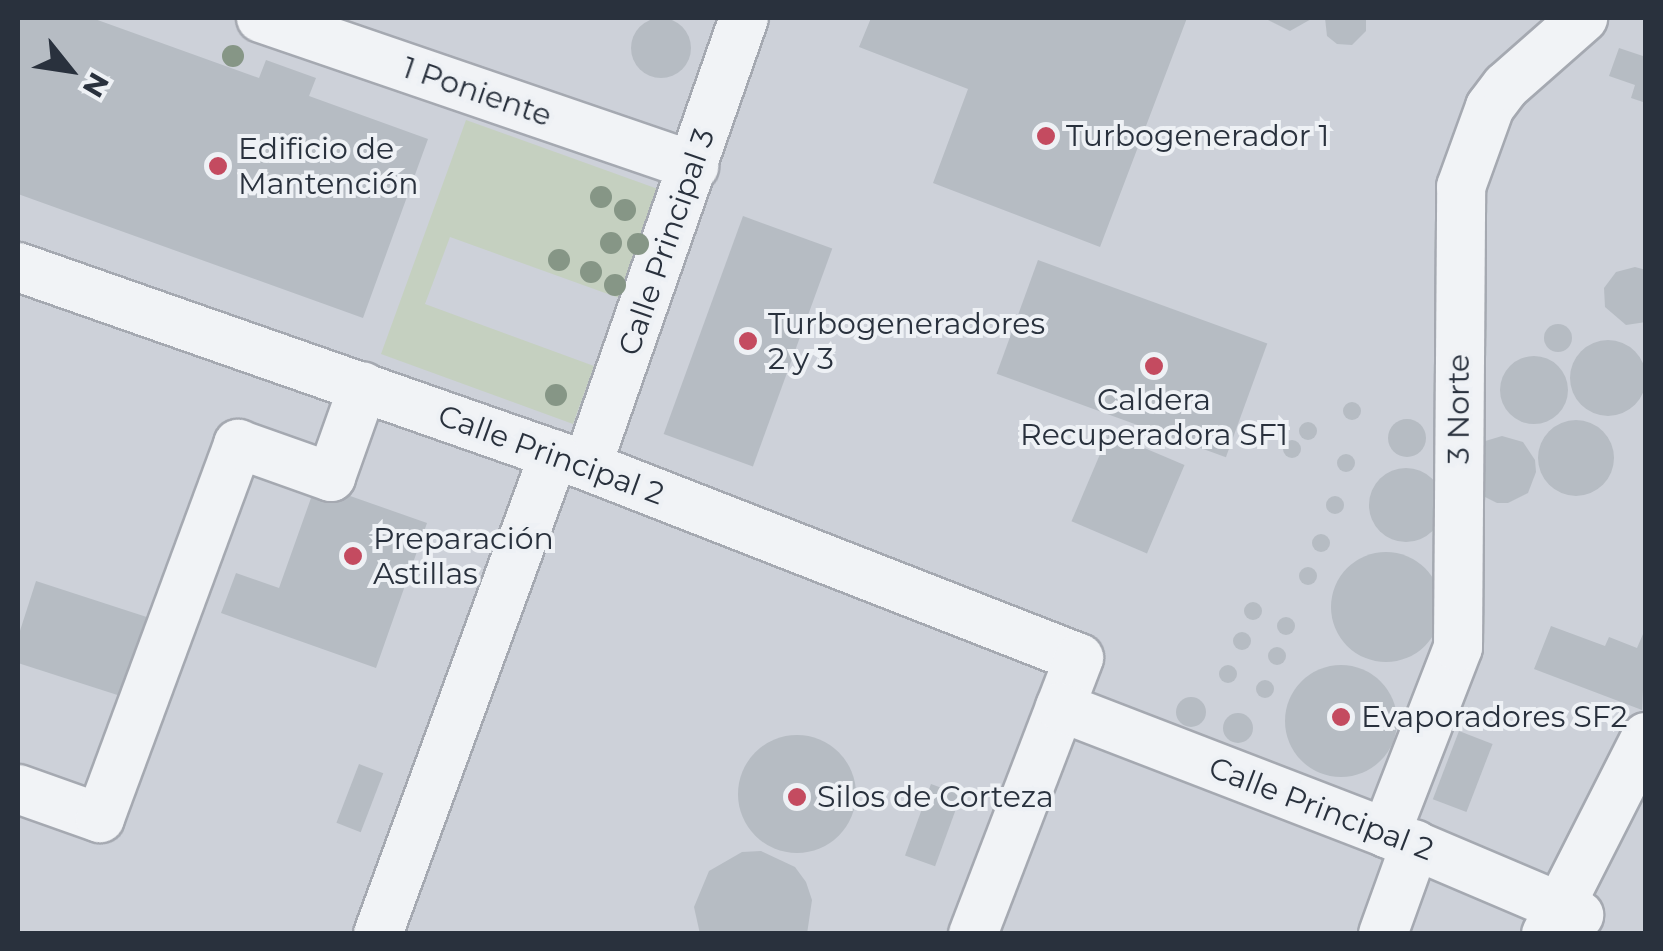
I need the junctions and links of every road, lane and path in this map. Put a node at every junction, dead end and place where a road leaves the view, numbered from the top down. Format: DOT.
graph roads {
  1 [pos="260,18"];
  2 [pos="744,18"];
  3 [pos="1583,18"];
  4 [pos="694,166"];
  5 [pos="18,267"];
  6 [pos="363,388"];
  7 [pos="570,460"];
  8 [pos="1060,707"];
  9 [pos="1646,737"];
  10 [pos="18,789"];
  11 [pos="1400,838"];
  12 [pos="1561,918"];
  13 [pos="378,934"];
  14 [pos="973,934"];
  15 [pos="1383,934"];
  1 -- 4 [label="lane, 1 Poniente"];
  2 -- 4 [label="lane, Calle Principal 3"];
  3 -- 11 [label="lane, 3 Norte"];
  4 -- 7 [label="lane, Calle Principal 3"];
  5 -- 6 [label="lane, Calle Principal 2"];
  6 -- 7 [label="lane, Calle Principal 2"];
  6 -- 10 [label="lane"];
  7 -- 8 [label="lane, Calle Principal 2"];
  7 -- 13 [label="lane, Calle Principal 3"];
  8 -- 11 [label="lane, Calle Principal 2"];
  8 -- 14 [label="lane"];
  9 -- 12 [label="lane"];
  11 -- 12 [label="lane, Calle Principal 2"];
  11 -- 15 [label="lane, 3 Norte"];
}
